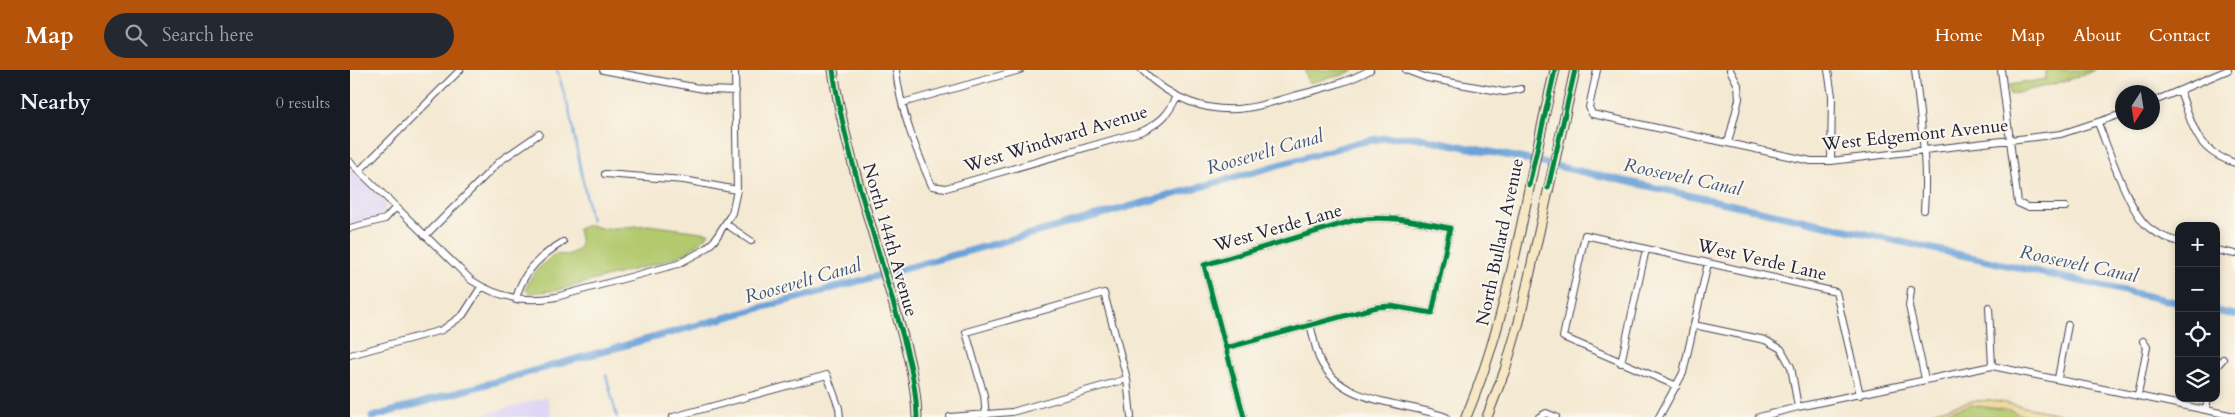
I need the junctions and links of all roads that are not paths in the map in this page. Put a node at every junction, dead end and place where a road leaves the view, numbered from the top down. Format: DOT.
graph roads {
  1 [pos="460,70"];
  2 [pos="603,70"];
  3 [pos="735,70"];
  4 [pos="833,70"];
  5 [pos="896,70"];
  6 [pos="1020,70"];
  7 [pos="1142,70"];
  8 [pos="1370,70"];
  9 [pos="1406,70"];
  10 [pos="1555,70"];
  11 [pos="1575,70"];
  12 [pos="1597,70"];
  13 [pos="1730,70"];
  14 [pos="1828,70"];
  15 [pos="1915,70"];
  16 [pos="2001,70"];
  17 [pos="2228,70"];
  18 [pos="1521,89"];
  19 [pos="736,91"];
  20 [pos="2180,91"];
  21 [pos="1177,96"];
  22 [pos="2160,99"];
  23 [pos="902,103"];
  24 [pos="2115,117"];
  25 [pos="2098,123"];
  26 [pos="539,134"];
  27 [pos="2009,140"];
  28 [pos="1728,143"];
  29 [pos="1923,152"];
  30 [pos="1831,161"];
  31 [pos="350,162"];
  32 [pos="2235,163"];
  33 [pos="360,171"];
  34 [pos="605,174"];
  35 [pos="738,190"];
  36 [pos="2065,206"];
  37 [pos="396,207"];
  38 [pos="1924,210"];
  39 [pos="726,224"];
  40 [pos="350,228"];
  41 [pos="426,236"];
  42 [pos="751,241"];
  43 [pos="2175,241"];
  44 [pos="563,242"];
  45 [pos="1646,249"];
  46 [pos="2220,251"];
  47 [pos="2235,254"];
  48 [pos="1708,263"];
  49 [pos="481,287"];
  50 [pos="1911,290"];
  51 [pos="516,300"];
  52 [pos="1989,307"];
  53 [pos="1310,324"];
  54 [pos="1694,325"];
  55 [pos="2068,325"];
  56 [pos="2143,341"];
  57 [pos="1226,348"];
  58 [pos="350,355"];
  59 [pos="2222,359"];
  60 [pos="1621,362"];
  61 [pos="2220,362"];
  62 [pos="1992,366"];
  63 [pos="2058,378"];
  64 [pos="1127,379"];
  65 [pos="1925,380"];
  66 [pos="1677,386"];
  67 [pos="1860,395"];
  68 [pos="2138,395"];
  69 [pos="2207,402"];
  70 [pos="1798,407"];
  71 [pos="2206,409"];
  72 [pos="986,416"];
  73 [pos="2235,416"];
  74 [pos="673,417"];
  75 [pos="840,417"];
  76 [pos="916,417"];
  77 [pos="950,417"];
  78 [pos="1131,417"];
  79 [pos="1244,417"];
  80 [pos="1446,417"];
  81 [pos="1466,417"];
  82 [pos="1487,417"];
  83 [pos="1539,417"];
  84 [pos="1556,417"];
  85 [pos="1659,417"];
  86 [pos="1759,417"];
  1 -- 33 [label="street"];
  2 -- 19 [label="street"];
  3 -- 19 [label="street"];
  4 -- 76 [label="main road, North 144th Avenue"];
  5 -- 23 [label="street"];
  6 -- 23 [label="street"];
  7 -- 21 [label="street"];
  8 -- 21 [label="street"];
  9 -- 18 [label="street"];
  10 -- 81 [label="main road, North Bullard Avenue"];
  11 -- 82 [label="main road, North Bullard Avenue"];
  12 -- 28 [label="street, West Edgemont Avenue"];
  13 -- 28 [label="street"];
  14 -- 30 [label="street"];
  15 -- 29 [label="street"];
  16 -- 27 [label="street"];
  17 -- 20 [label="street"];
  19 -- 35 [label="street"];
  20 -- 22 [label="street"];
  20 -- 32 [label="street"];
  21 -- 23 [label="street, West Windward Avenue"];
  24 -- 25 [label="street, West Edgemont Avenue"];
  25 -- 27 [label="street, West Edgemont Avenue"];
  25 -- 43 [label="street"];
  26 -- 41 [label="street"];
  27 -- 29 [label="street, West Edgemont Avenue"];
  27 -- 36 [label="street"];
  28 -- 30 [label="street, West Edgemont Avenue"];
  29 -- 30 [label="street, West Edgemont Avenue"];
  29 -- 38 [label="street"];
  31 -- 33 [label="street"];
  33 -- 37 [label="street"];
  34 -- 35 [label="street"];
  35 -- 39 [label="street"];
  37 -- 40 [label="street"];
  37 -- 41 [label="street"];
  39 -- 42 [label="street"];
  39 -- 51 [label="street"];
  41 -- 49 [label="street"];
  44 -- 51 [label="street"];
  45 -- 48 [label="street, West Verde Lane"];
  45 -- 60 [label="street"];
  45 -- 60 [label="street, West Verde Lane"];
  46 -- 47 [label="street"];
  48 -- 54 [label="street"];
  48 -- 67 [label="street, West Verde Lane"];
  49 -- 51 [label="street"];
  49 -- 58 [label="street"];
  50 -- 65 [label="street"];
  52 -- 62 [label="street"];
  53 -- 57 [label="street"];
  53 -- 57 [label="street, West Verde Lane"];
  53 -- 80 [label="street"];
  54 -- 66 [label="street"];
  54 -- 70 [label="street"];
  55 -- 63 [label="street"];
  56 -- 68 [label="street"];
  57 -- 79 [label="street"];
  59 -- 61 [label="street"];
  60 -- 66 [label="street"];
  62 -- 63 [label="street"];
  62 -- 65 [label="street"];
  63 -- 68 [label="street"];
  64 -- 72 [label="street"];
  64 -- 72 [label="street"];
  64 -- 78 [label="street"];
  65 -- 67 [label="street"];
  66 -- 85 [label="street"];
  67 -- 70 [label="street"];
  68 -- 71 [label="street"];
  69 -- 71 [label="street"];
  70 -- 86 [label="street"];
  71 -- 73 [label="street"];
  72 -- 77 [label="street"];
  74 -- 75 [label="street"];
  83 -- 84 [label="street"];
}
